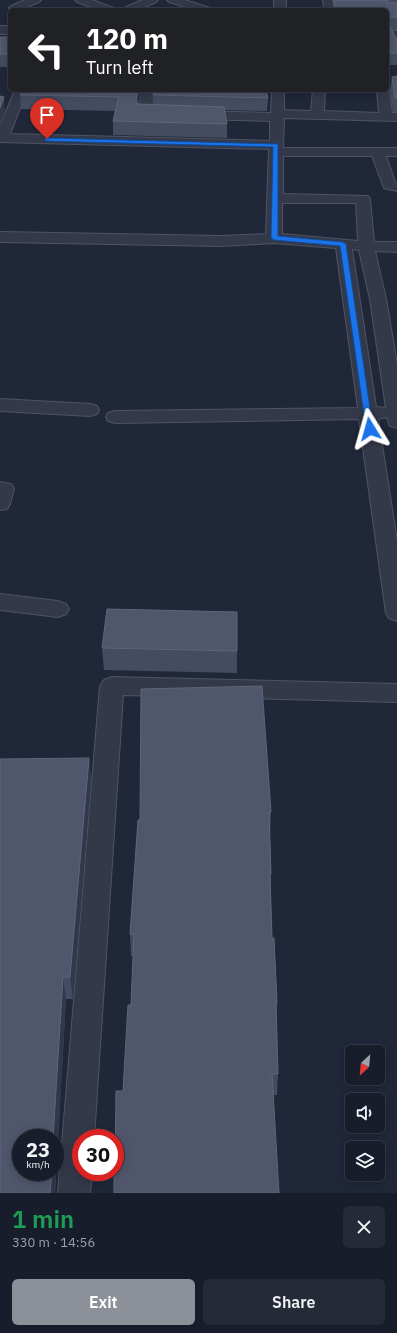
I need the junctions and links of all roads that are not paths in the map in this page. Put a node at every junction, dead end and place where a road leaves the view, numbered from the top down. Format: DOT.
graph roads {
  1 [pos="35,0"];
  2 [pos="82,0"];
  3 [pos="152,0"];
  4 [pos="173,0"];
  5 [pos="14,8"];
  6 [pos="104,8"];
  7 [pos="133,8"];
  8 [pos="199,8"];
  9 [pos="20,92"];
  10 [pos="148,92"];
  11 [pos="278,92"];
  12 [pos="319,92"];
  13 [pos="388,92"];
  14 [pos="277,115"];
  15 [pos="317,115"];
  16 [pos="391,117"];
  17 [pos="1,138"];
  18 [pos="276,149"];
  19 [pos="378,152"];
  20 [pos="397,152"];
  21 [pos="397,187"];
  22 [pos="275,198"];
  23 [pos="0,237"];
  24 [pos="274,238"];
  25 [pos="343,244"];
  26 [pos="366,246"];
  27 [pos="397,247"];
  28 [pos="378,299"];
  29 [pos="397,300"];
  30 [pos="0,405"];
  31 [pos="90,410"];
  32 [pos="367,414"];
  33 [pos="396,416"];
  34 [pos="116,417"];
  35 [pos="0,488"];
  36 [pos="0,504"];
  37 [pos="0,602"];
  38 [pos="58,609"];
  39 [pos="397,613"];
  40 [pos="397,693"];
  41 [pos="74,1193"];
  1 -- 5 [label="street"];
  2 -- 6 [label="street"];
  3 -- 7 [label="street"];
  4 -- 8 [label="street"];
  9 -- 17 [label="street"];
  10 -- 14 [label="street"];
  11 -- 14 [label="street"];
  12 -- 15 [label="street"];
  13 -- 16 [label="street"];
  14 -- 15 [label="street"];
  14 -- 18 [label="street"];
  15 -- 16 [label="street"];
  17 -- 18 [label="street"];
  18 -- 19 [label="street"];
  18 -- 22 [label="street"];
  19 -- 20 [label="street"];
  19 -- 21 [label="street"];
  22 -- 24 [label="street"];
  22 -- 26 [label="street"];
  23 -- 24 [label="street"];
  24 -- 25 [label="street"];
  25 -- 26 [label="street"];
  25 -- 32 [label="street"];
  26 -- 27 [label="street"];
  26 -- 28 [label="street"];
  28 -- 29 [label="street"];
  28 -- 33 [label="street"];
  30 -- 31 [label="street"];
  32 -- 33 [label="street"];
  32 -- 34 [label="street"];
  32 -- 39 [label="street"];
  35 -- 36 [label="street"];
  37 -- 38 [label="street"];
  40 -- 41 [label="street"];
}
